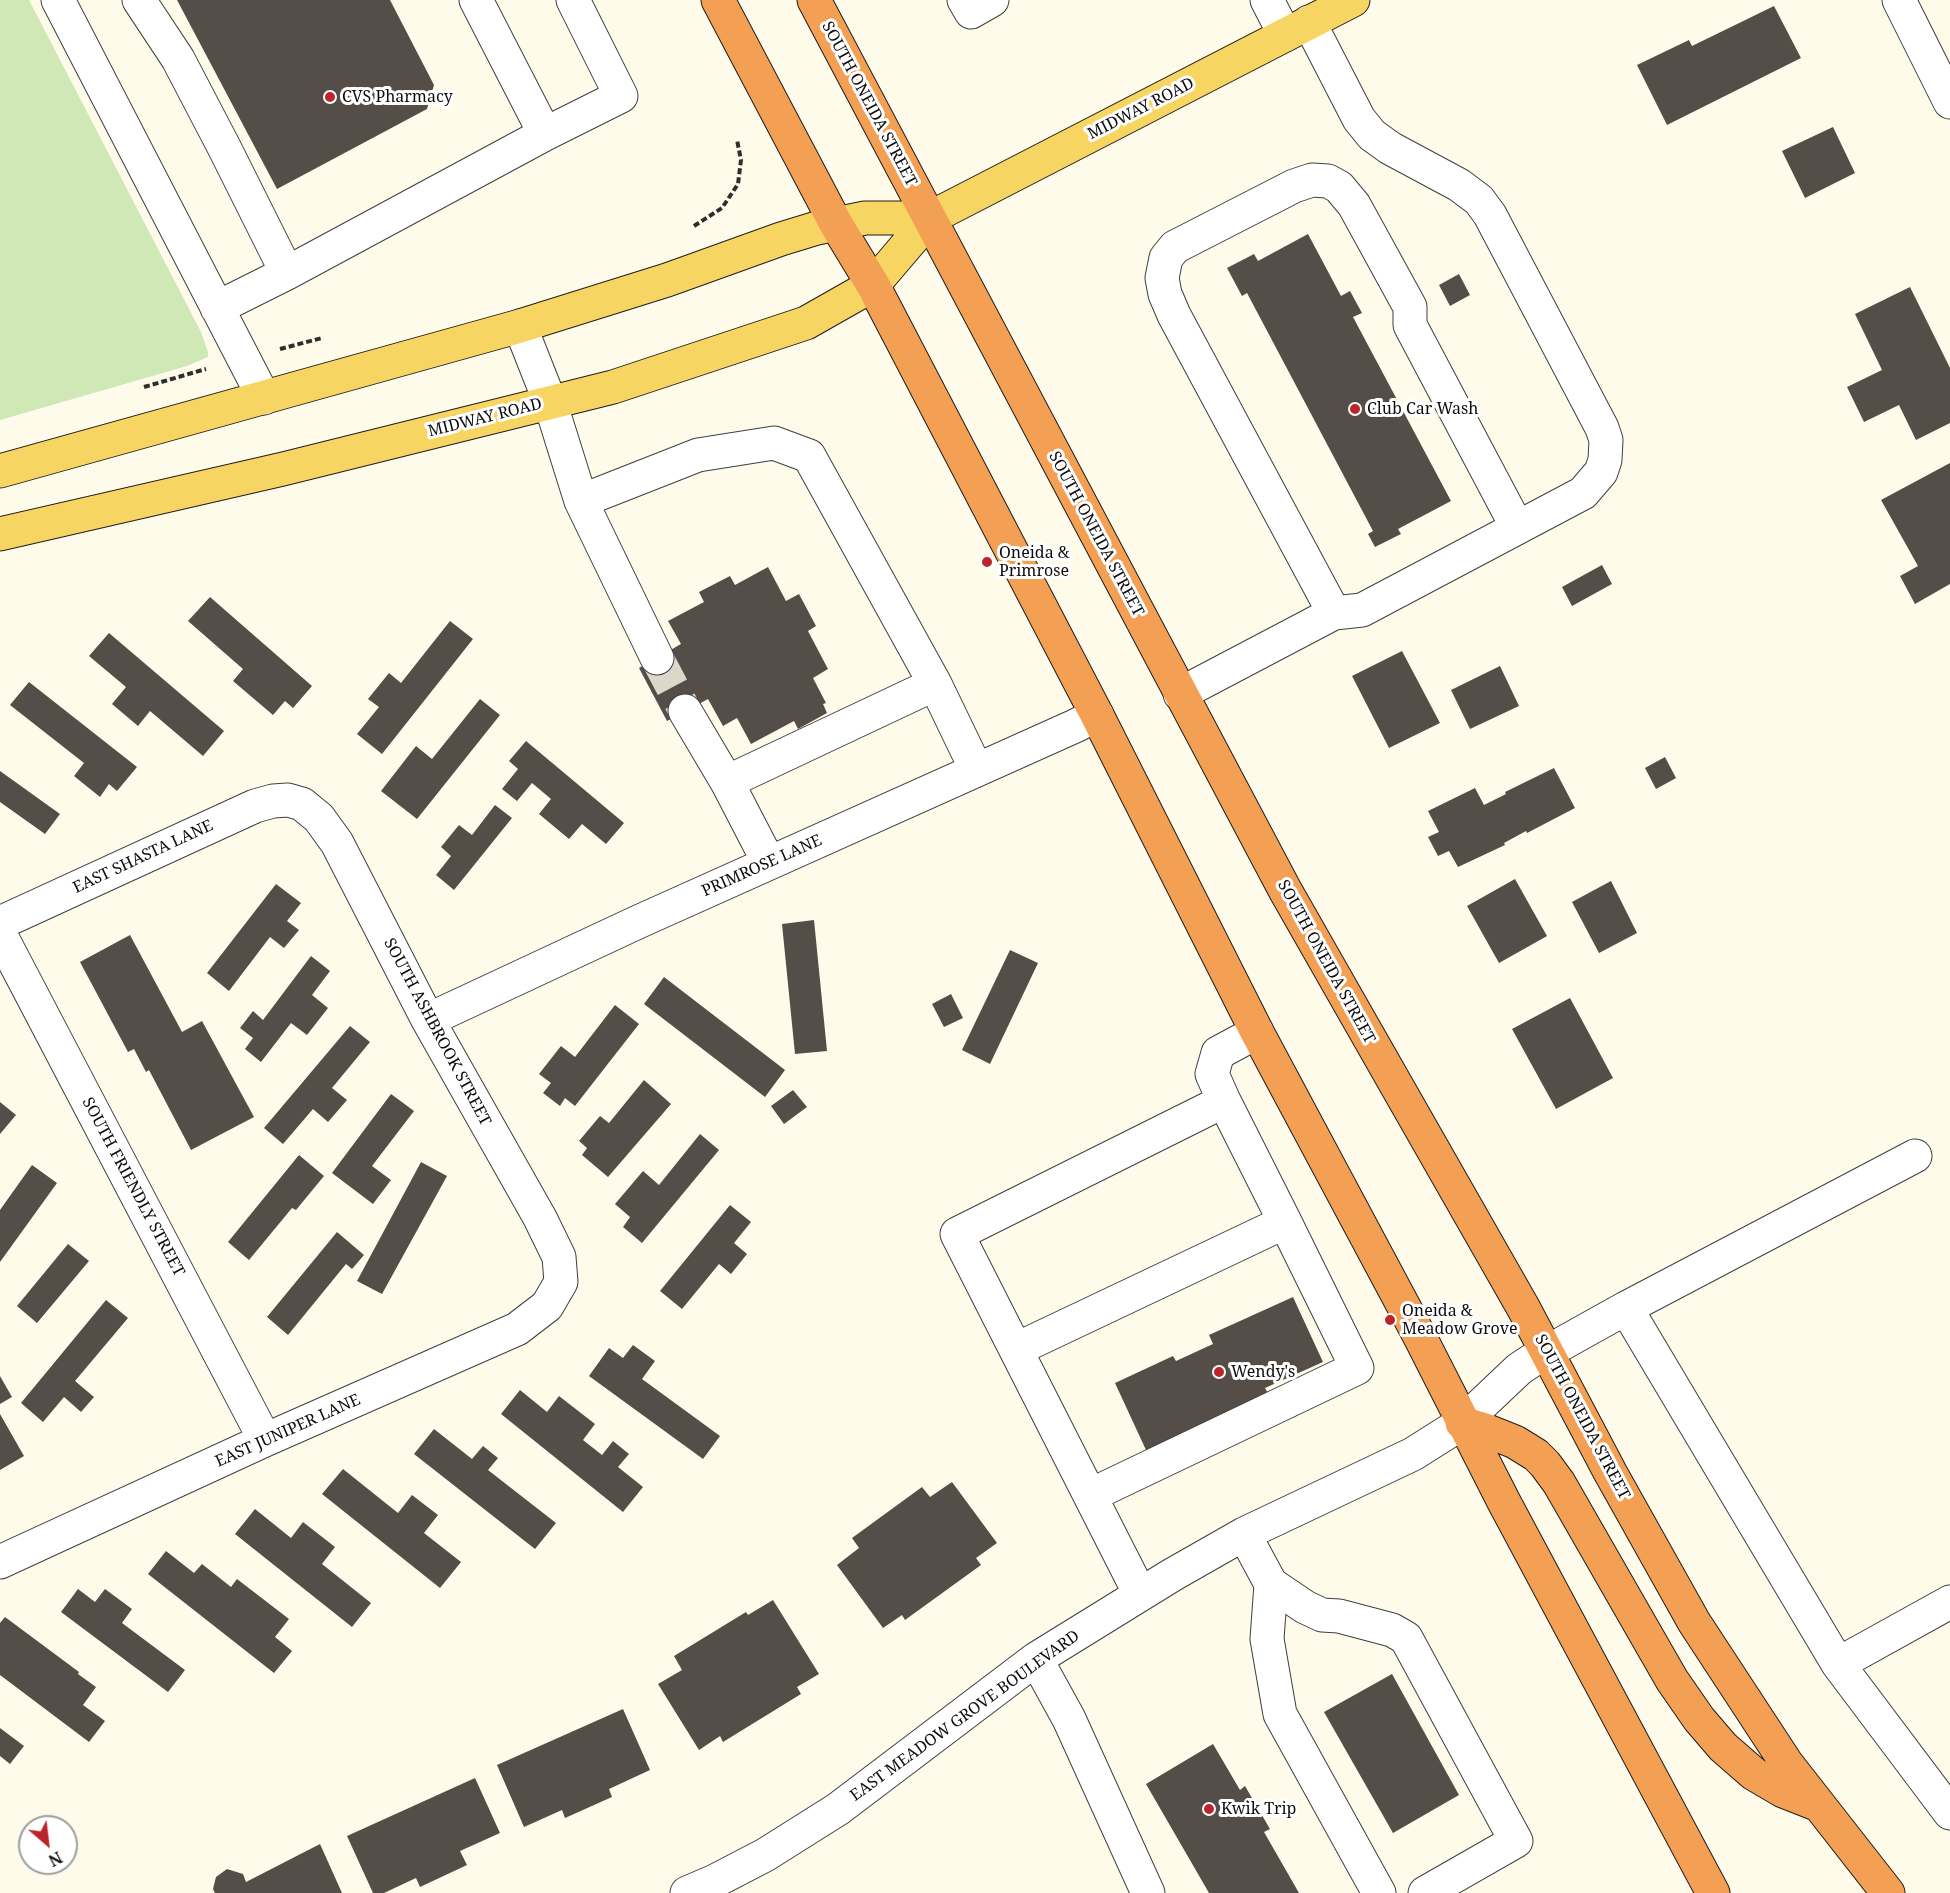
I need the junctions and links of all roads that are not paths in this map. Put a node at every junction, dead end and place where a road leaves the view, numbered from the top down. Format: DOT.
graph roads {
  1 [pos="58,0"];
  2 [pos="139,0"];
  3 [pos="476,0"];
  4 [pos="573,0"];
  5 [pos="718,0"];
  6 [pos="814,0"];
  7 [pos="964,0"];
  8 [pos="992,0"];
  9 [pos="1267,0"];
  10 [pos="1353,0"];
  11 [pos="1899,0"];
  12 [pos="1297,28"];
  13 [pos="1950,102"];
  14 [pos="545,134"];
  15 [pos="930,218"];
  16 [pos="836,224"];
  17 [pos="286,273"];
  18 [pos="873,285"];
  19 [pos="217,308"];
  20 [pos="520,326"];
  21 [pos="264,398"];
  22 [pos="550,402"];
  23 [pos="0,471"];
  24 [pos="581,501"];
  25 [pos="1517,527"];
  26 [pos="0,534"];
  27 [pos="1334,613"];
  28 [pos="657,658"];
  29 [pos="935,684"];
  30 [pos="1180,694"];
  31 [pos="685,711"];
  32 [pos="1097,715"];
  33 [pos="976,769"];
  34 [pos="727,782"];
  35 [pos="288,800"];
  36 [pos="769,863"];
  37 [pos="0,923"];
  38 [pos="0,934"];
  39 [pos="428,1020"];
  40 [pos="1257,1032"];
  41 [pos="1224,1101"];
  42 [pos="1916,1156"];
  43 [pos="1285,1222"];
  44 [pos="561,1282"];
  45 [pos="1626,1308"];
  46 [pos="1017,1349"];
  47 [pos="1546,1351"];
  48 [pos="1462,1423"];
  49 [pos="266,1440"];
  50 [pos="1091,1495"];
  51 [pos="1244,1534"];
  52 [pos="0,1562"];
  53 [pos="1271,1584"];
  54 [pos="1140,1594"];
  55 [pos="1950,1602"];
  56 [pos="1036,1659"];
  57 [pos="1838,1664"];
  58 [pos="1820,1806"];
  59 [pos="1950,1813"];
  60 [pos="708,1889"];
  61 [pos="1148,1893"];
  62 [pos="1379,1893"];
  63 [pos="1425,1893"];
  64 [pos="1713,1893"];
  65 [pos="1888,1893"];
  1 -- 19 [label="street"];
  2 -- 17 [label="street"];
  3 -- 14 [label="street"];
  4 -- 14 [label="street"];
  5 -- 16 [label="highway"];
  6 -- 15 [label="highway, SOUTH ONEIDA STREET"];
  7 -- 8 [label="street"];
  9 -- 12 [label="street"];
  10 -- 12 [label="main road, MIDWAY ROAD"];
  11 -- 13 [label="street"];
  12 -- 15 [label="main road, MIDWAY ROAD"];
  12 -- 25 [label="street"];
  14 -- 17 [label="street"];
  15 -- 16 [label="main road, MIDWAY ROAD"];
  15 -- 18 [label="main road, MIDWAY ROAD"];
  15 -- 30 [label="highway, SOUTH ONEIDA STREET"];
  16 -- 18 [label="highway"];
  16 -- 20 [label="main road, MIDWAY ROAD"];
  17 -- 19 [label="street"];
  18 -- 22 [label="main road, MIDWAY ROAD"];
  18 -- 32 [label="highway"];
  19 -- 21 [label="street"];
  20 -- 21 [label="main road, MIDWAY ROAD"];
  20 -- 22 [label="street"];
  21 -- 23 [label="main road, MIDWAY ROAD"];
  22 -- 24 [label="street"];
  22 -- 26 [label="main road, MIDWAY ROAD"];
  24 -- 28 [label="street"];
  24 -- 29 [label="street"];
  25 -- 27 [label="street"];
  25 -- 27 [label="street"];
  27 -- 30 [label="street"];
  29 -- 33 [label="street"];
  29 -- 34 [label="street"];
  30 -- 47 [label="highway, SOUTH ONEIDA STREET"];
  31 -- 34 [label="street"];
  32 -- 33 [label="street, PRIMROSE LANE"];
  32 -- 40 [label="highway"];
  33 -- 36 [label="street, PRIMROSE LANE"];
  34 -- 36 [label="street"];
  35 -- 37 [label="street, EAST SHASTA LANE"];
  35 -- 39 [label="street, SOUTH ASHBROOK STREET"];
  36 -- 39 [label="street, PRIMROSE LANE"];
  38 -- 49 [label="street, SOUTH FRIENDLY STREET"];
  39 -- 44 [label="street, SOUTH ASHBROOK STREET"];
  40 -- 41 [label="street"];
  40 -- 48 [label="highway"];
  41 -- 43 [label="street"];
  41 -- 46 [label="street"];
  42 -- 45 [label="street, EAST MEADOW GROVE BOULEVARD"];
  43 -- 46 [label="street"];
  43 -- 50 [label="street"];
  44 -- 49 [label="street, EAST JUNIPER LANE"];
  45 -- 47 [label="street, EAST MEADOW GROVE BOULEVARD"];
  45 -- 57 [label="street"];
  46 -- 50 [label="street"];
  47 -- 48 [label="street, EAST MEADOW GROVE BOULEVARD"];
  47 -- 58 [label="highway, SOUTH ONEIDA STREET"];
  48 -- 51 [label="street, EAST MEADOW GROVE BOULEVARD"];
  48 -- 58 [label="highway"];
  48 -- 64 [label="highway"];
  49 -- 52 [label="street, EAST JUNIPER LANE"];
  50 -- 54 [label="street"];
  51 -- 53 [label="street"];
  51 -- 54 [label="street, EAST MEADOW GROVE BOULEVARD"];
  53 -- 62 [label="street"];
  53 -- 63 [label="street"];
  54 -- 56 [label="street, EAST MEADOW GROVE BOULEVARD"];
  55 -- 57 [label="street"];
  56 -- 60 [label="street, EAST MEADOW GROVE BOULEVARD"];
  56 -- 61 [label="street"];
  57 -- 59 [label="street"];
  58 -- 65 [label="highway, SOUTH ONEIDA STREET"];
}
